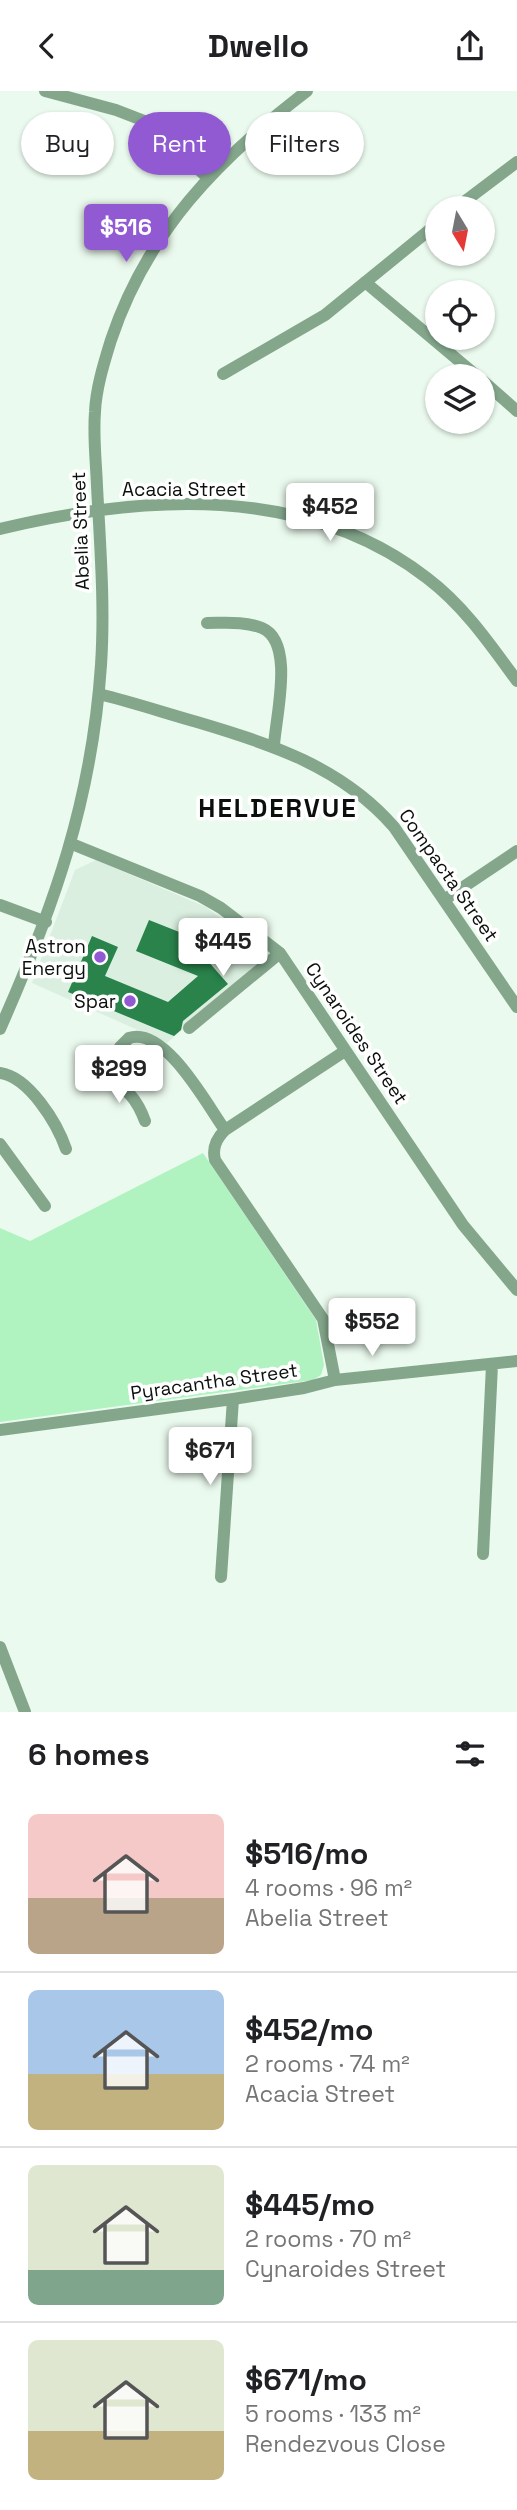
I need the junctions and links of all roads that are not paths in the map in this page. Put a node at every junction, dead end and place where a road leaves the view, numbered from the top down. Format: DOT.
graph roads {
  1 [pos="45,91"];
  2 [pos="307,91"];
  3 [pos="517,162"];
  4 [pos="207,177"];
  5 [pos="472,196"];
  6 [pos="425,234"];
  7 [pos="365,282"];
  8 [pos="463,364"];
  9 [pos="223,375"];
  10 [pos="495,392"];
  11 [pos="517,411"];
  12 [pos="99,509"];
  13 [pos="0,529"];
  14 [pos="207,623"];
  15 [pos="517,681"];
  16 [pos="99,694"];
  17 [pos="274,745"];
  18 [pos="72,843"];
  19 [pos="517,851"];
  20 [pos="444,900"];
  21 [pos="0,905"];
  22 [pos="46,922"];
  23 [pos="280,953"];
  24 [pos="517,1007"];
  25 [pos="189,1028"];
  26 [pos="0,1029"];
  27 [pos="345,1051"];
  28 [pos="0,1073"];
  29 [pos="145,1121"];
  30 [pos="225,1130"];
  31 [pos="0,1144"];
  32 [pos="66,1149"];
  33 [pos="45,1206"];
  34 [pos="517,1290"];
  35 [pos="517,1361"];
  36 [pos="492,1365"];
  37 [pos="335,1380"];
  38 [pos="233,1399"];
  39 [pos="0,1430"];
  40 [pos="483,1554"];
  41 [pos="220,1577"];
  42 [pos="0,1647"];
  43 [pos="25,1712"];
  1 -- 4 [label="street"];
  2 -- 4 [label="street, Abelia Street"];
  3 -- 5 [label="street"];
  4 -- 12 [label="street, Abelia Street"];
  6 -- 7 [label="street"];
  7 -- 8 [label="street"];
  7 -- 9 [label="street"];
  10 -- 11 [label="street"];
  12 -- 13 [label="street, Acacia Street"];
  12 -- 15 [label="street, Acacia Street"];
  12 -- 16 [label="street, Abelia Street"];
  14 -- 17 [label="street"];
  16 -- 17 [label="street, Compacta Street"];
  16 -- 18 [label="street, Abelia Street"];
  17 -- 20 [label="street, Compacta Street"];
  18 -- 22 [label="street, Abelia Street"];
  18 -- 23 [label="street, Cynaroides Street"];
  19 -- 20 [label="street"];
  20 -- 24 [label="street, Compacta Street"];
  21 -- 22 [label="street"];
  22 -- 26 [label="street, Abelia Street"];
  23 -- 25 [label="street"];
  23 -- 27 [label="street, Cynaroides Street"];
  27 -- 30 [label="street"];
  27 -- 34 [label="street, Cynaroides Street"];
  28 -- 32 [label="street"];
  29 -- 30 [label="street"];
  30 -- 37 [label="street"];
  31 -- 33 [label="street"];
  35 -- 36 [label="street, Pyracantha Street"];
  36 -- 37 [label="street, Pyracantha Street"];
  36 -- 40 [label="street"];
  37 -- 38 [label="street, Pyracantha Street"];
  38 -- 39 [label="street, Pyracantha Street"];
  38 -- 41 [label="street"];
  42 -- 43 [label="street"];
}
